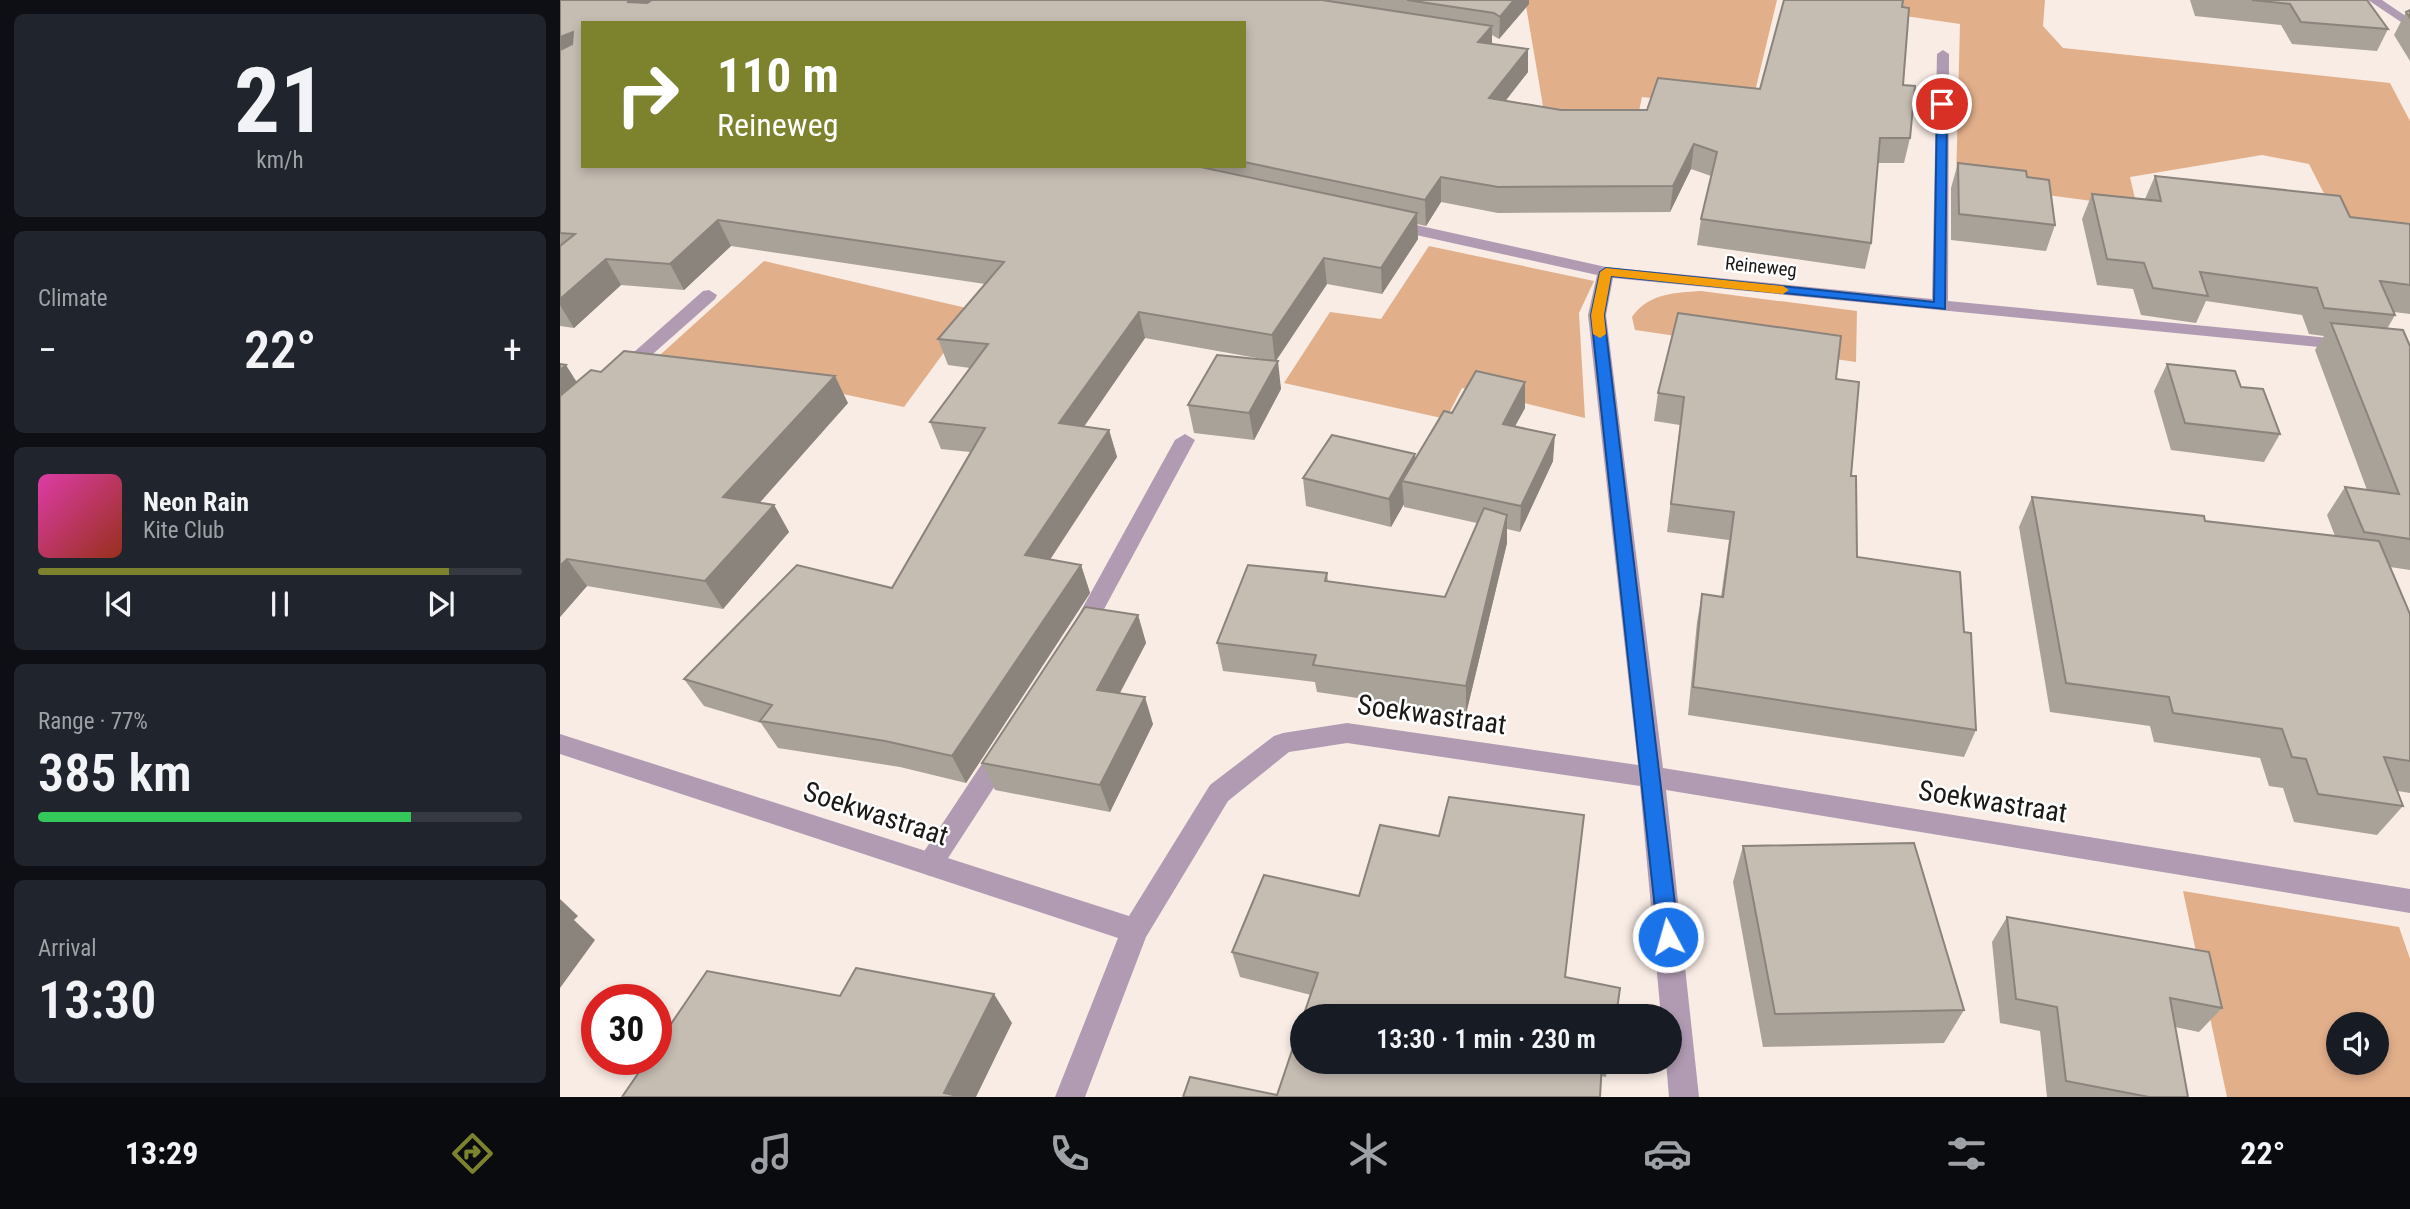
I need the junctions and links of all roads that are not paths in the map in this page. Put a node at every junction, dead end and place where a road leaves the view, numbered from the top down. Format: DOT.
graph roads {
  1 [pos="2374,0"];
  2 [pos="2410,24"];
  3 [pos="1943,54"];
  4 [pos="1374,221"];
  5 [pos="1606,272"];
  6 [pos="709,295"];
  7 [pos="1940,306"];
  8 [pos="2363,346"];
  9 [pos="610,383"];
  10 [pos="1185,440"];
  11 [pos="1069,650"];
  12 [pos="1018,729"];
  13 [pos="560,744"];
  14 [pos="1652,777"];
  15 [pos="930,864"];
  16 [pos="2410,901"];
  17 [pos="1135,931"];
  18 [pos="1070,1097"];
  19 [pos="1684,1097"];
  1 -- 2 [label="street"];
  3 -- 7 [label="street"];
  4 -- 5 [label="street, Reineweg"];
  5 -- 7 [label="street, Reineweg"];
  5 -- 14 [label="street"];
  6 -- 9 [label="street"];
  7 -- 8 [label="street, Reineweg"];
  10 -- 11 [label="street"];
  12 -- 15 [label="street"];
  13 -- 15 [label="street, Soekwastraat"];
  14 -- 16 [label="street, Soekwastraat"];
  14 -- 17 [label="street, Soekwastraat"];
  14 -- 19 [label="street"];
  15 -- 17 [label="street, Soekwastraat"];
  17 -- 18 [label="street"];
}
